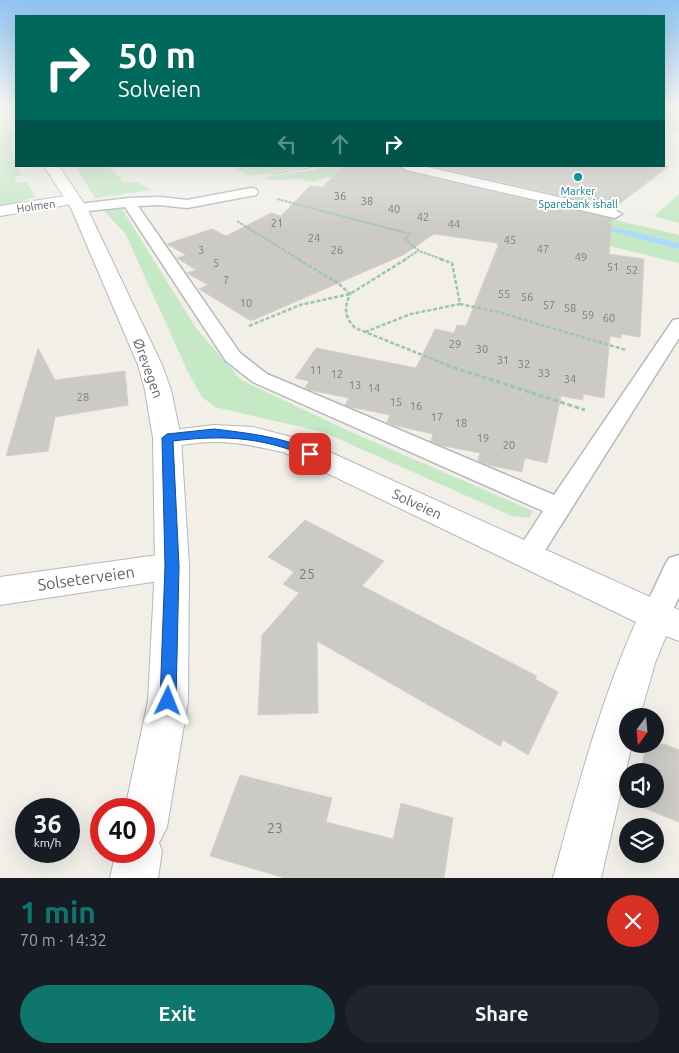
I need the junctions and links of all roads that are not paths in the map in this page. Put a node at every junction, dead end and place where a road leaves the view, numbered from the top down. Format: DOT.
graph roads {
  1 [pos="52,167"];
  2 [pos="414,167"];
  3 [pos="251,192"];
  4 [pos="129,202"];
  5 [pos="76,204"];
  6 [pos="0,211"];
  7 [pos="615,214"];
  8 [pos="679,324"];
  9 [pos="167,438"];
  10 [pos="560,508"];
  11 [pos="527,556"];
  12 [pos="679,565"];
  13 [pos="172,566"];
  14 [pos="0,591"];
  15 [pos="667,621"];
  16 [pos="150,798"];
  17 [pos="137,863"];
  18 [pos="134,878"];
  19 [pos="577,878"];
  1 -- 5 [label="street, Ørevegen"];
  2 -- 7 [label="lane"];
  3 -- 4 [label="lane"];
  4 -- 5 [label="lane"];
  4 -- 10 [label="lane"];
  5 -- 6 [label="street, Holmen"];
  5 -- 9 [label="street, Ørevegen"];
  8 -- 10 [label="lane"];
  9 -- 11 [label="street, Solveien"];
  9 -- 13 [label="street, Ørevegen"];
  10 -- 11 [label="lane"];
  11 -- 15 [label="street, Solveien"];
  12 -- 15 [label="lane"];
  13 -- 14 [label="street, Solseterveien"];
  13 -- 16 [label="street, Ørevegen"];
  15 -- 19 [label="street"];
  17 -- 18 [label="street"];
}
